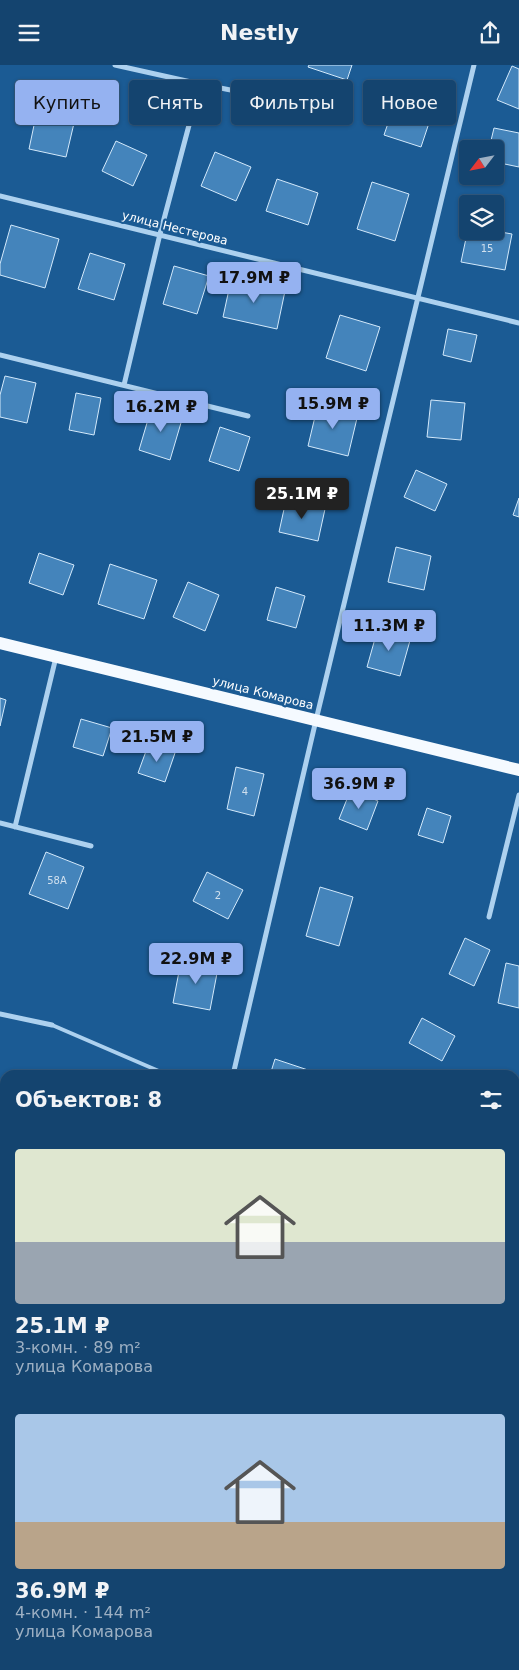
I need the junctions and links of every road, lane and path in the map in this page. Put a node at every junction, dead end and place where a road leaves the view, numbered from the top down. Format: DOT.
graph roads {
  1 [pos="115,65"];
  2 [pos="474,65"];
  3 [pos="182,80"];
  4 [pos="189,125"];
  5 [pos="0,196"];
  6 [pos="160,234"];
  7 [pos="418,297"];
  8 [pos="519,323"];
  9 [pos="0,355"];
  10 [pos="124,385"];
  11 [pos="248,416"];
  12 [pos="0,643"];
  13 [pos="56,656"];
  14 [pos="316,720"];
  15 [pos="519,770"];
  16 [pos="519,795"];
  17 [pos="0,823"];
  18 [pos="15,827"];
  19 [pos="91,846"];
  20 [pos="489,917"];
  21 [pos="0,1014"];
  22 [pos="52,1025"];
  23 [pos="156,1070"];
  24 [pos="234,1070"];
  1 -- 3 [label="street"];
  2 -- 7 [label="street"];
  4 -- 6 [label="street"];
  5 -- 6 [label="street, улица Нестерова"];
  6 -- 7 [label="street, улица Нестерова"];
  6 -- 10 [label="street"];
  7 -- 8 [label="street, улица Нестерова"];
  7 -- 14 [label="street"];
  9 -- 10 [label="street"];
  10 -- 11 [label="street"];
  12 -- 13 [label="main road, улица Комарова"];
  13 -- 14 [label="main road, улица Комарова"];
  13 -- 18 [label="street"];
  14 -- 15 [label="main road, улица Комарова"];
  14 -- 24 [label="street"];
  16 -- 20 [label="street"];
  17 -- 18 [label="street"];
  18 -- 19 [label="street"];
  21 -- 22 [label="street"];
  22 -- 23 [label="lane"];
}
